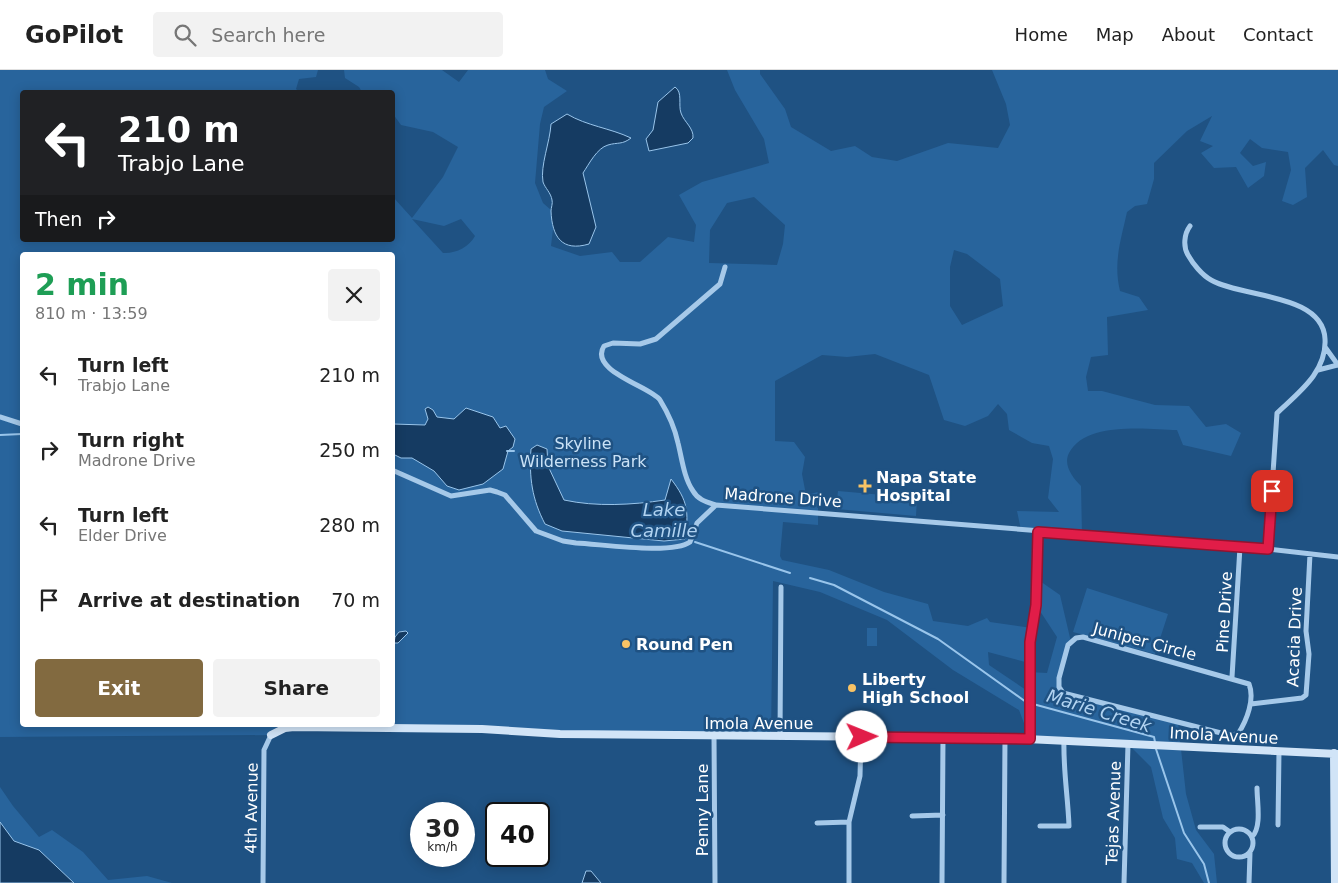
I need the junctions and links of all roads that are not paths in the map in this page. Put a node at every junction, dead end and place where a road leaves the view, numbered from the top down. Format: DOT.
graph roads {
  1 [pos="1190,226"];
  2 [pos="725,267"];
  3 [pos="1325,347"];
  4 [pos="1338,365"];
  5 [pos="1318,370"];
  6 [pos="0,416"];
  7 [pos="20,423"];
  8 [pos="395,471"];
  9 [pos="716,505"];
  10 [pos="1038,532"];
  11 [pos="1240,548"];
  12 [pos="1268,549"];
  13 [pos="1310,554"];
  14 [pos="1338,557"];
  15 [pos="780,587"];
  16 [pos="1232,677"];
  17 [pos="1251,704"];
  18 [pos="272,735"];
  19 [pos="714,736"];
  20 [pos="780,737"];
  21 [pos="862,737"];
  22 [pos="943,738"];
  23 [pos="1005,738"];
  24 [pos="1030,739"];
  25 [pos="1064,740"];
  26 [pos="1128,744"];
  27 [pos="1279,751"];
  28 [pos="1336,753"];
  29 [pos="1258,788"];
  30 [pos="943,815"];
  31 [pos="912,816"];
  32 [pos="849,822"];
  33 [pos="1336,822"];
  34 [pos="817,823"];
  35 [pos="1278,824"];
  36 [pos="1040,826"];
  37 [pos="1200,827"];
  38 [pos="1230,832"];
  39 [pos="1252,837"];
  40 [pos="1250,853"];
  41 [pos="263,883"];
  42 [pos="714,883"];
  43 [pos="849,883"];
  44 [pos="942,883"];
  45 [pos="1004,883"];
  46 [pos="1124,883"];
  47 [pos="1249,883"];
  48 [pos="1334,883"];
  1 -- 3 [label="street"];
  2 -- 9 [label="street"];
  3 -- 4 [label="street"];
  3 -- 5 [label="street"];
  4 -- 5 [label="street"];
  5 -- 12 [label="street"];
  6 -- 7 [label="street"];
  8 -- 9 [label="street, Madrone Drive"];
  9 -- 10 [label="street, Madrone Drive"];
  10 -- 11 [label="street, Madrone Drive"];
  10 -- 24 [label="street"];
  11 -- 12 [label="street, Madrone Drive"];
  11 -- 16 [label="street, Pine Drive"];
  12 -- 13 [label="street, Madrone Drive"];
  13 -- 14 [label="street, Madrone Drive"];
  13 -- 17 [label="street, Acacia Drive"];
  15 -- 20 [label="street"];
  16 -- 17 [label="street, Juniper Circle"];
  16 -- 17 [label="street, Juniper Circle"];
  18 -- 19 [label="street, Imola Avenue"];
  18 -- 41 [label="street, 4th Avenue"];
  19 -- 20 [label="street, Imola Avenue"];
  19 -- 42 [label="street, Penny Lane"];
  20 -- 21 [label="street, Imola Avenue"];
  21 -- 22 [label="street, Imola Avenue"];
  21 -- 32 [label="street"];
  22 -- 23 [label="street, Imola Avenue"];
  22 -- 30 [label="street"];
  23 -- 24 [label="street, Imola Avenue"];
  23 -- 45 [label="street"];
  24 -- 25 [label="street, Imola Avenue"];
  25 -- 26 [label="street, Imola Avenue"];
  25 -- 36 [label="street"];
  26 -- 27 [label="street, Imola Avenue"];
  26 -- 46 [label="street, Tejas Avenue"];
  27 -- 28 [label="street, Imola Avenue"];
  27 -- 35 [label="street"];
  28 -- 33 [label="street"];
  29 -- 39 [label="street"];
  30 -- 31 [label="street"];
  30 -- 44 [label="street"];
  32 -- 34 [label="street"];
  32 -- 43 [label="street"];
  33 -- 48 [label="street"];
  37 -- 38 [label="street"];
  38 -- 39 [label="street"];
  38 -- 40 [label="street"];
  39 -- 40 [label="street"];
  40 -- 47 [label="street"];
}
